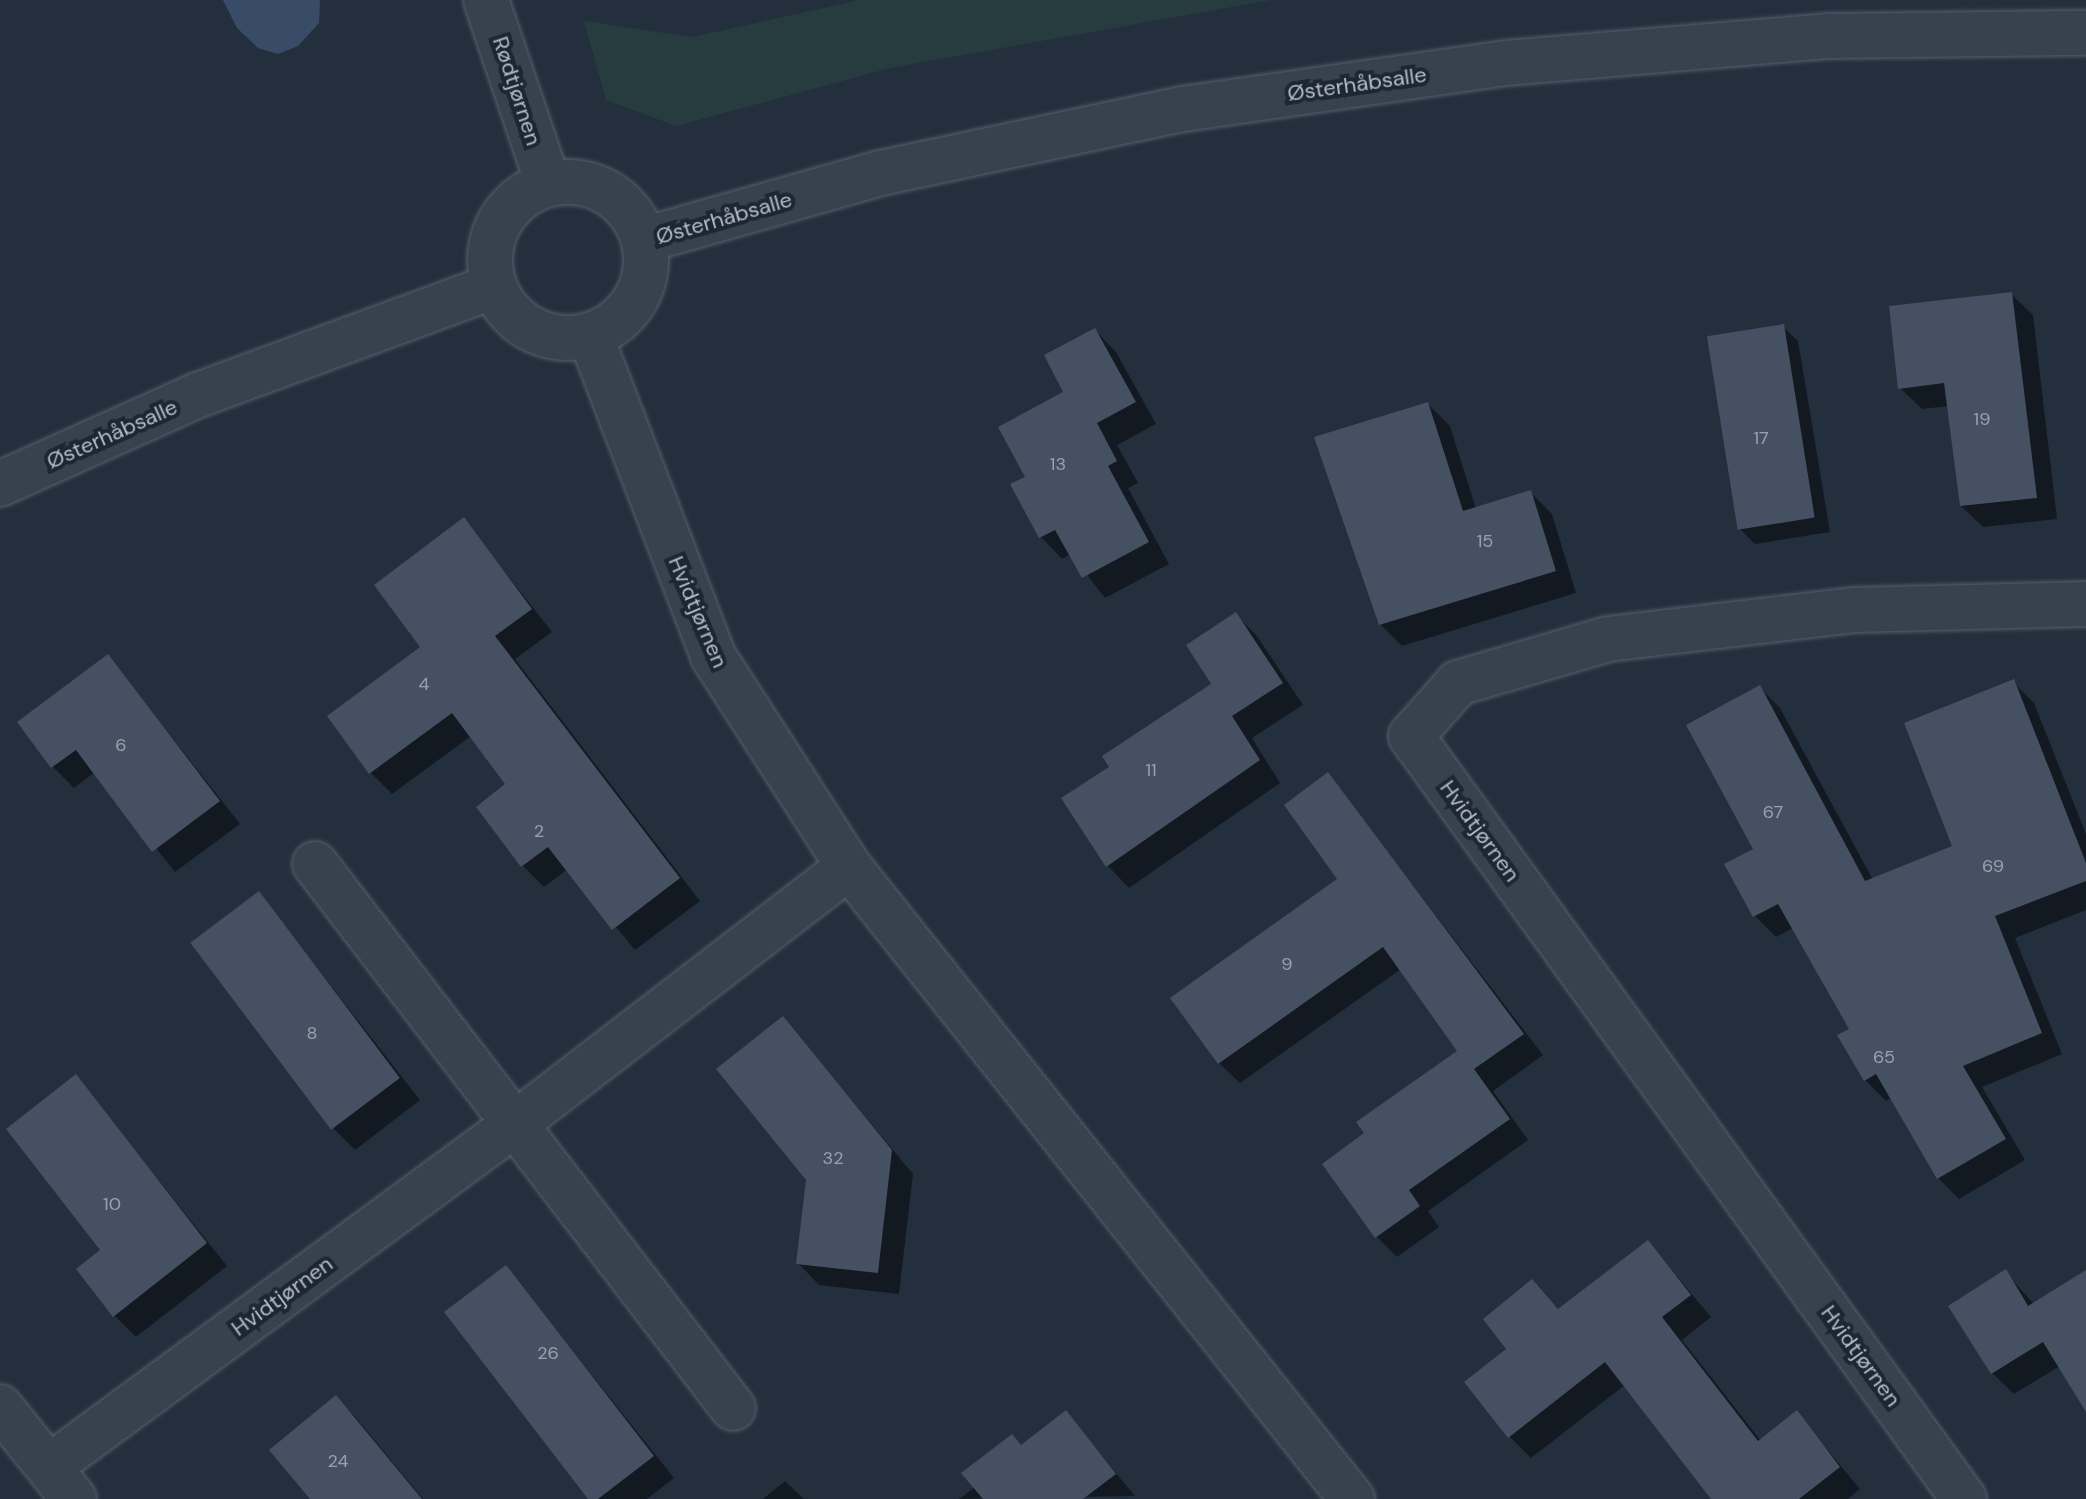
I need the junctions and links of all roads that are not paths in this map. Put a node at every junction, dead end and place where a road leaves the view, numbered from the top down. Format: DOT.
graph roads {
  1 [pos="486,0"];
  2 [pos="2086,33"];
  3 [pos="548,183"];
  4 [pos="644,240"];
  5 [pos="495,286"];
  6 [pos="590,335"];
  7 [pos="0,484"];
  8 [pos="2086,604"];
  9 [pos="315,864"];
  10 [pos="849,867"];
  11 [pos="515,1124"];
  12 [pos="0,1407"];
  13 [pos="733,1408"];
  14 [pos="62,1483"];
  15 [pos="1352,1499"];
  16 [pos="1964,1499"];
  1 -- 3 [label="street, Rødtjørnen"];
  2 -- 4 [label="street, Østerhåbsalle"];
  3 -- 4 [label="street"];
  3 -- 5 [label="street"];
  4 -- 6 [label="street"];
  5 -- 6 [label="street"];
  5 -- 7 [label="street, Østerhåbsalle"];
  6 -- 10 [label="street, Hvidtjørnen"];
  8 -- 16 [label="street, Hvidtjørnen"];
  9 -- 11 [label="street"];
  10 -- 11 [label="street, Hvidtjørnen"];
  10 -- 15 [label="street, Hvidtjørnen"];
  11 -- 13 [label="street"];
  11 -- 14 [label="street, Hvidtjørnen"];
  12 -- 14 [label="street, Hvidtjørnen"];
}
